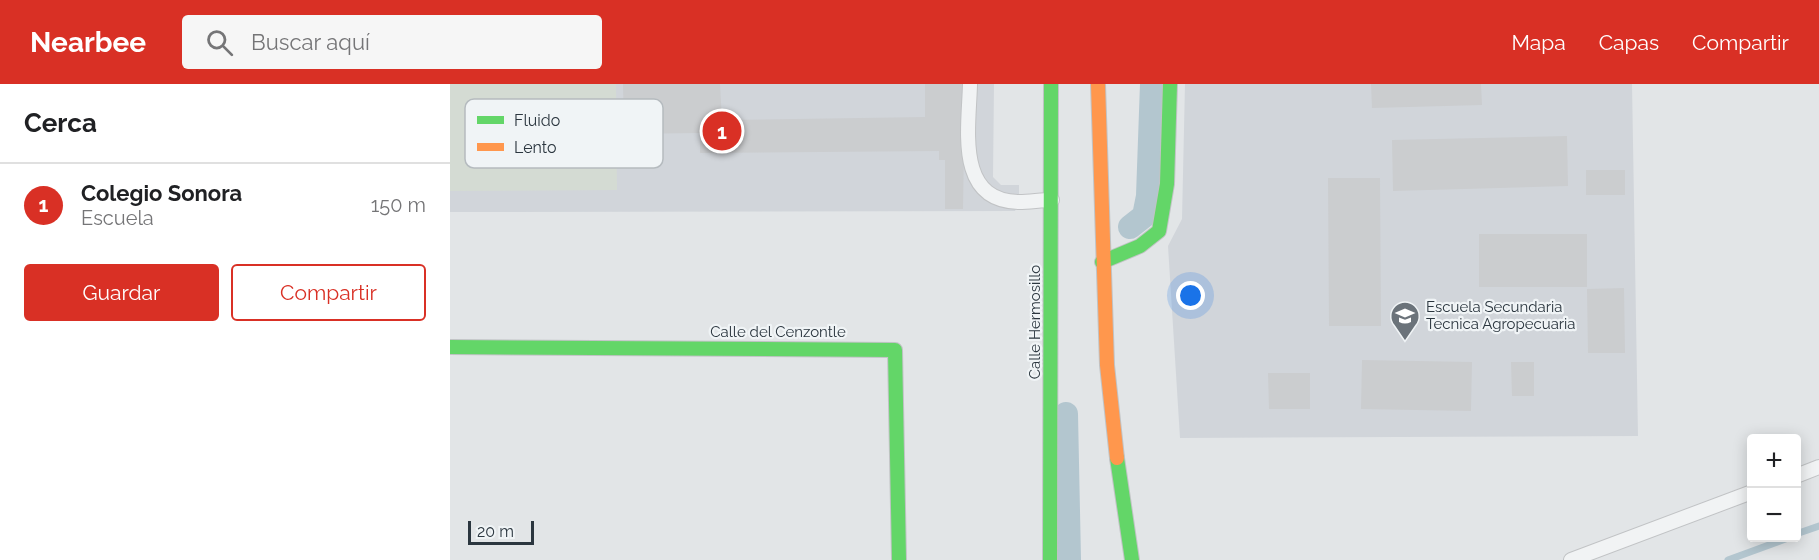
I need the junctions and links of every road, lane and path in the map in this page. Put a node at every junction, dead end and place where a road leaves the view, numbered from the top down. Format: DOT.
graph roads {
  1 [pos="970,84"];
  2 [pos="1051,84"];
  3 [pos="1098,84"];
  4 [pos="1170,84"];
  5 [pos="1052,200"];
  6 [pos="1102,262"];
  7 [pos="450,347"];
  8 [pos="1819,467"];
  9 [pos="1801,474"];
  10 [pos="1747,494"];
  11 [pos="899,560"];
  12 [pos="1050,560"];
  13 [pos="1132,560"];
  14 [pos="1571,560"];
  1 -- 5 [label="lane"];
  2 -- 5 [label="street, Calle Hermosillo"];
  3 -- 6 [label="street"];
  4 -- 6 [label="street"];
  5 -- 12 [label="street, Calle Hermosillo"];
  6 -- 13 [label="street"];
  7 -- 11 [label="street, Calle del Cenzontle"];
  8 -- 9 [label="lane"];
  10 -- 14 [label="lane"];
}
